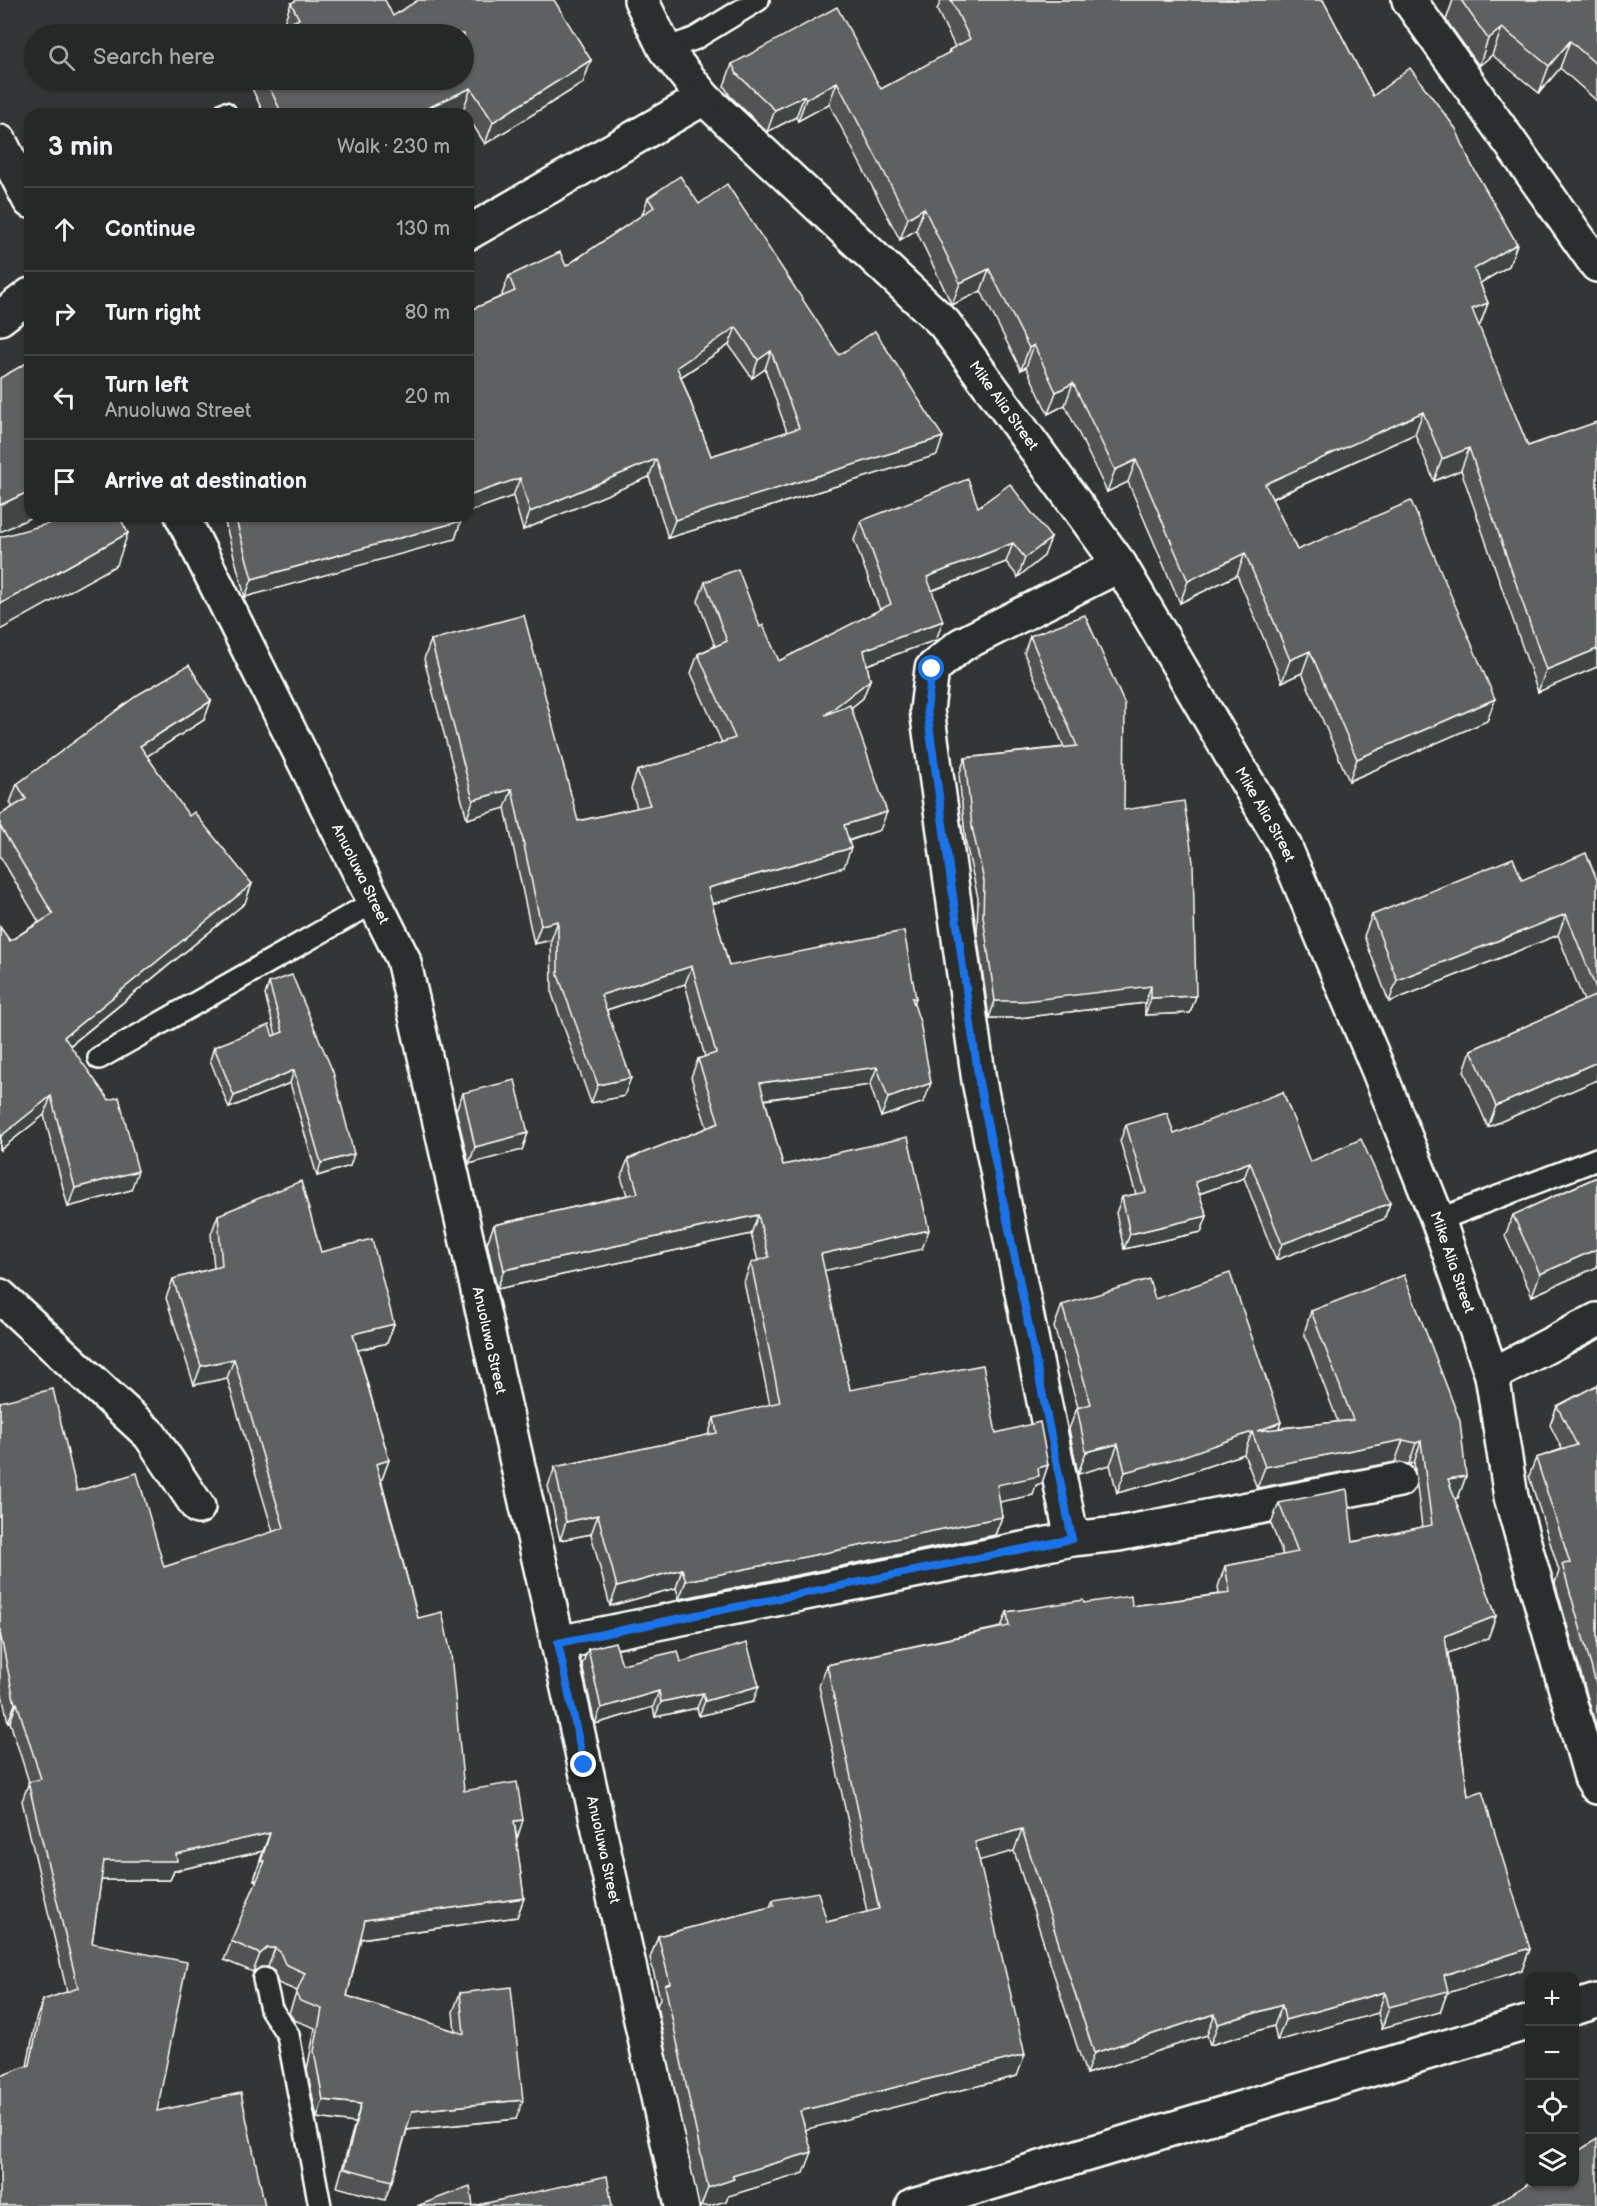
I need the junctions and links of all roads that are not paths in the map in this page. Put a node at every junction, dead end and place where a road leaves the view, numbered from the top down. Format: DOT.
graph roads {
  1 [pos="641,0"];
  2 [pos="758,0"];
  3 [pos="1409,0"];
  4 [pos="665,49"];
  5 [pos="704,98"];
  6 [pos="0,142"];
  7 [pos="24,189"];
  8 [pos="474,230"];
  9 [pos="1597,265"];
  10 [pos="24,300"];
  11 [pos="0,318"];
  12 [pos="185,522"];
  13 [pos="1120,565"];
  14 [pos="374,902"];
  15 [pos="99,1058"];
  16 [pos="1597,1159"];
  17 [pos="1438,1220"];
  18 [pos="0,1296"];
  19 [pos="1597,1320"];
  20 [pos="1492,1375"];
  21 [pos="1400,1480"];
  22 [pos="198,1507"];
  23 [pos="1072,1539"];
  24 [pos="558,1643"];
  25 [pos="1597,1787"];
  26 [pos="264,1979"];
  27 [pos="1597,2001"];
  28 [pos="1579,2007"];
  29 [pos="1525,2023"];
  30 [pos="320,2206"];
  31 [pos="682,2206"];
  32 [pos="913,2206"];
  1 -- 4 [label="street, Mike Alia Street"];
  2 -- 4 [label="lane"];
  3 -- 9 [label="street"];
  4 -- 5 [label="street, Mike Alia Street"];
  5 -- 8 [label="street"];
  5 -- 13 [label="street, Mike Alia Street"];
  6 -- 7 [label="street"];
  10 -- 11 [label="street"];
  12 -- 14 [label="street, Anuoluwa Street"];
  13 -- 17 [label="street, Mike Alia Street"];
  13 -- 23 [label="street"];
  14 -- 15 [label="lane"];
  14 -- 24 [label="street, Anuoluwa Street"];
  16 -- 17 [label="lane"];
  17 -- 20 [label="street, Mike Alia Street"];
  18 -- 22 [label="street"];
  19 -- 20 [label="street"];
  20 -- 25 [label="street, Mike Alia Street"];
  21 -- 23 [label="street"];
  23 -- 24 [label="street"];
  24 -- 31 [label="street, Anuoluwa Street"];
  26 -- 30 [label="lane"];
  27 -- 28 [label="street"];
  29 -- 32 [label="street"];
}
